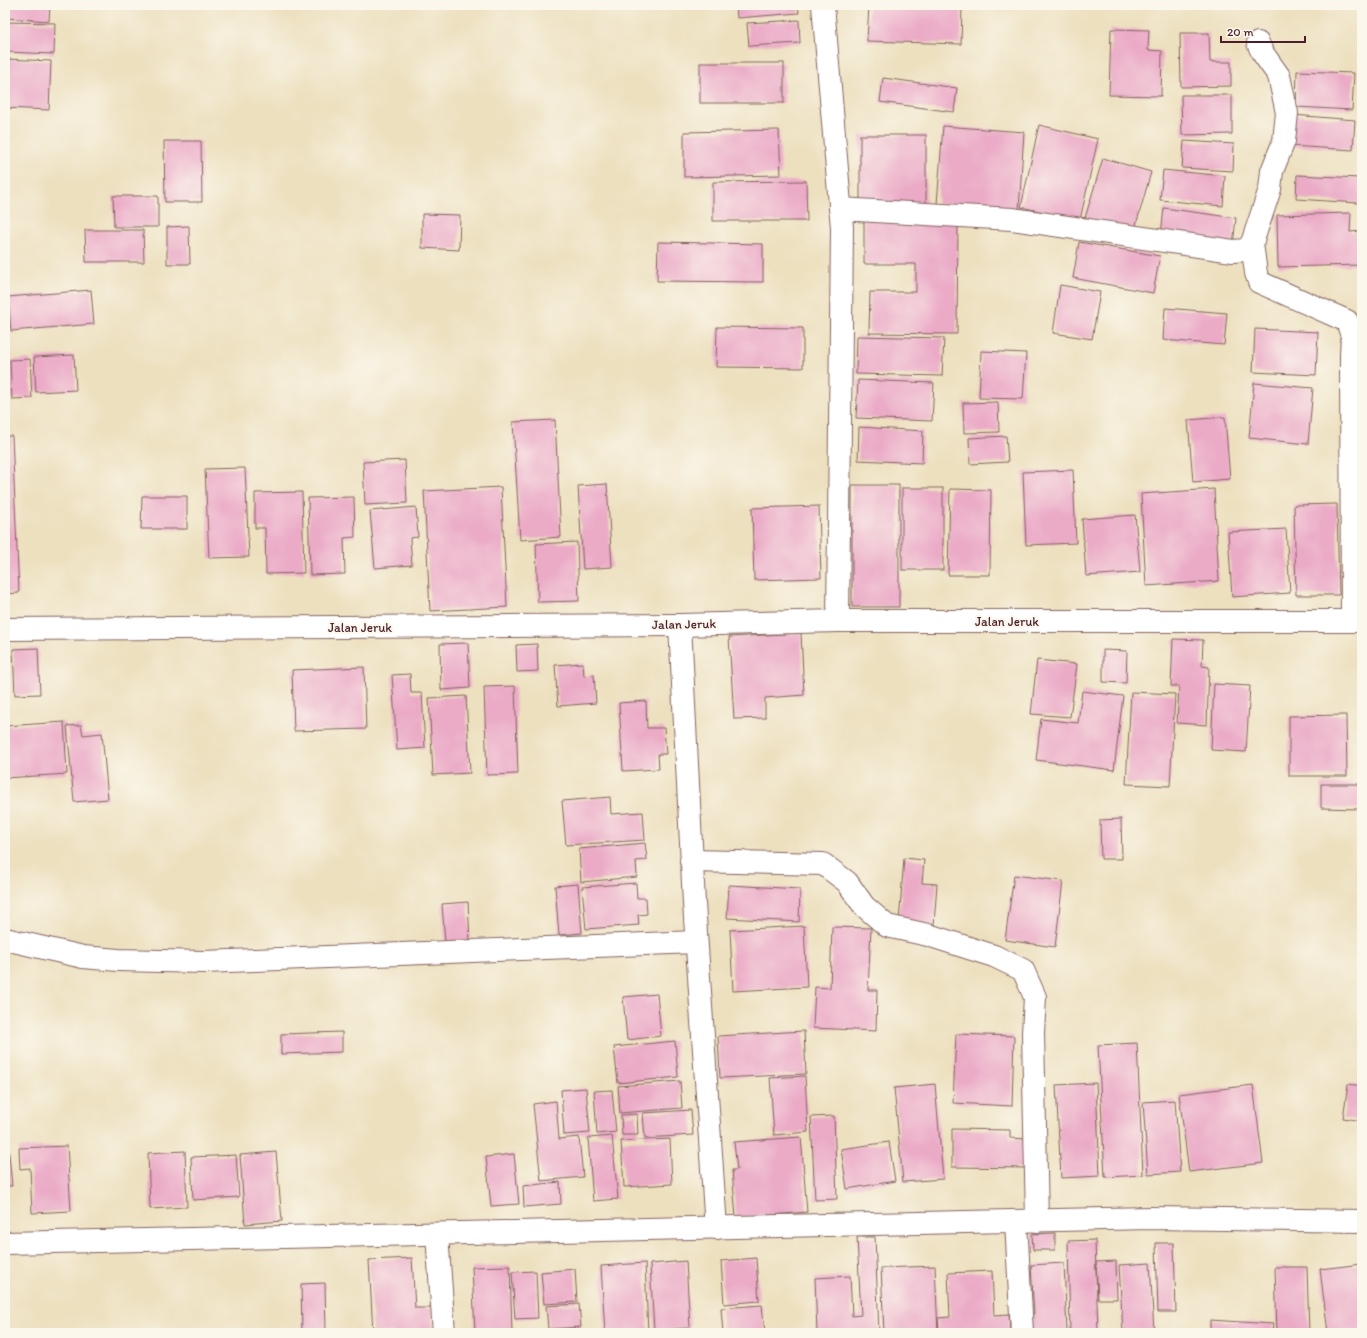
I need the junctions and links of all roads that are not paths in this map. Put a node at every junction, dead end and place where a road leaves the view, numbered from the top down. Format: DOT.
graph roads {
  1 [pos="823,5"];
  2 [pos="1258,42"];
  3 [pos="840,209"];
  4 [pos="1252,243"];
  5 [pos="838,621"];
  6 [pos="1357,621"];
  7 [pos="680,625"];
  8 [pos="5,629"];
  9 [pos="692,861"];
  10 [pos="5,939"];
  11 [pos="696,942"];
  12 [pos="1027,1221"];
  13 [pos="1362,1221"];
  14 [pos="716,1228"];
  15 [pos="437,1234"];
  16 [pos="5,1243"];
  17 [pos="444,1333"];
  18 [pos="1022,1333"];
  1 -- 3 [label="street"];
  2 -- 4 [label="street"];
  3 -- 4 [label="street"];
  3 -- 5 [label="street"];
  4 -- 6 [label="street"];
  5 -- 6 [label="street, Jalan Jeruk"];
  5 -- 7 [label="street, Jalan Jeruk"];
  7 -- 8 [label="street, Jalan Jeruk"];
  7 -- 9 [label="street"];
  9 -- 11 [label="street"];
  9 -- 12 [label="street"];
  10 -- 11 [label="street"];
  11 -- 14 [label="street"];
  12 -- 13 [label="street"];
  12 -- 14 [label="street"];
  12 -- 18 [label="street"];
  14 -- 15 [label="street"];
  15 -- 16 [label="street"];
  15 -- 17 [label="street"];
}
